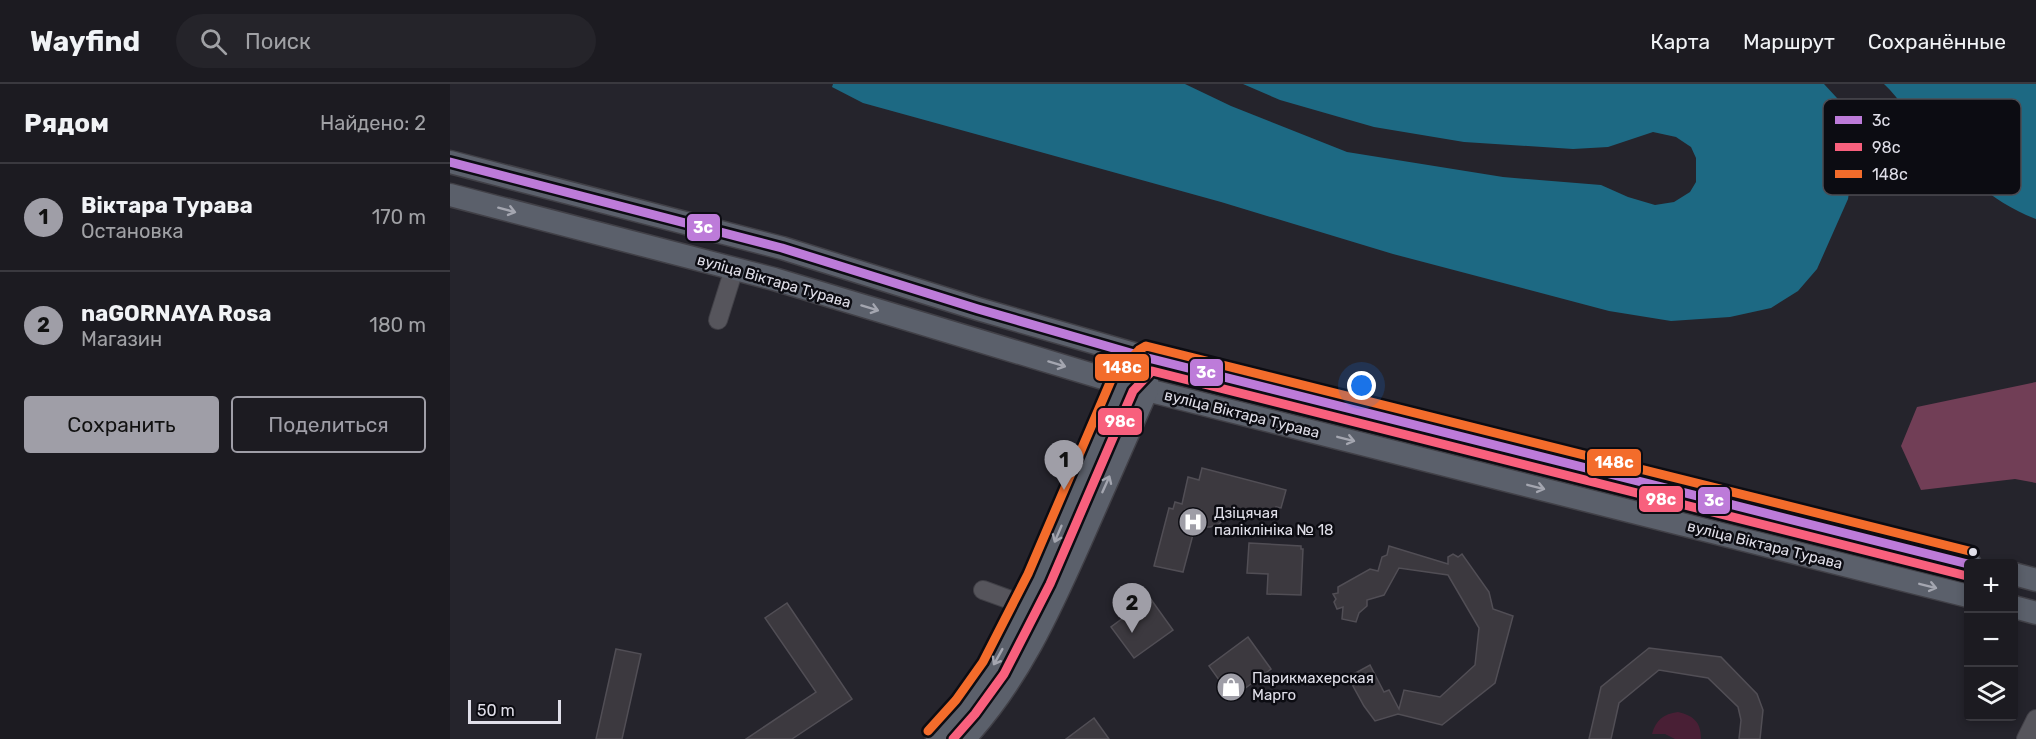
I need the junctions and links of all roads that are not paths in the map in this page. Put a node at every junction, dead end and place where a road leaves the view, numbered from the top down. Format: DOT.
graph roads {
  1 [pos="450,162"];
  2 [pos="450,195"];
  3 [pos="734,269"];
  4 [pos="718,320"];
  5 [pos="1148,358"];
  6 [pos="1123,384"];
  7 [pos="1147,390"];
  8 [pos="1964,562"];
  9 [pos="2018,575"];
  10 [pos="2036,580"];
  11 [pos="983,590"];
  12 [pos="1964,595"];
  13 [pos="1026,606"];
  14 [pos="2018,608"];
  15 [pos="2036,613"];
  16 [pos="1048,614"];
  17 [pos="2036,719"];
  18 [pos="937,739"];
  19 [pos="964,739"];
  20 [pos="2026,739"];
  1 -- 5 [label="main road"];
  2 -- 3 [label="main road, вуліца Віктара Турава, one-way"];
  3 -- 4 [label="street"];
  3 -- 6 [label="main road, вуліца Віктара Турава, one-way"];
  5 -- 6 [label="main road"];
  5 -- 7 [label="main road"];
  5 -- 8 [label="main road"];
  6 -- 7 [label="main road, вуліца Віктара Турава"];
  6 -- 13 [label="main road, one-way"];
  7 -- 12 [label="main road, вуліца Віктара Турава, one-way"];
  16 -- 7 [label="main road, one-way"];
  9 -- 10 [label="main road"];
  11 -- 13 [label="street"];
  13 -- 16 [label="street"];
  13 -- 18 [label="main road, one-way"];
  14 -- 15 [label="main road"];
  16 -- 19 [label="main road"];
  17 -- 20 [label="street"];
}
